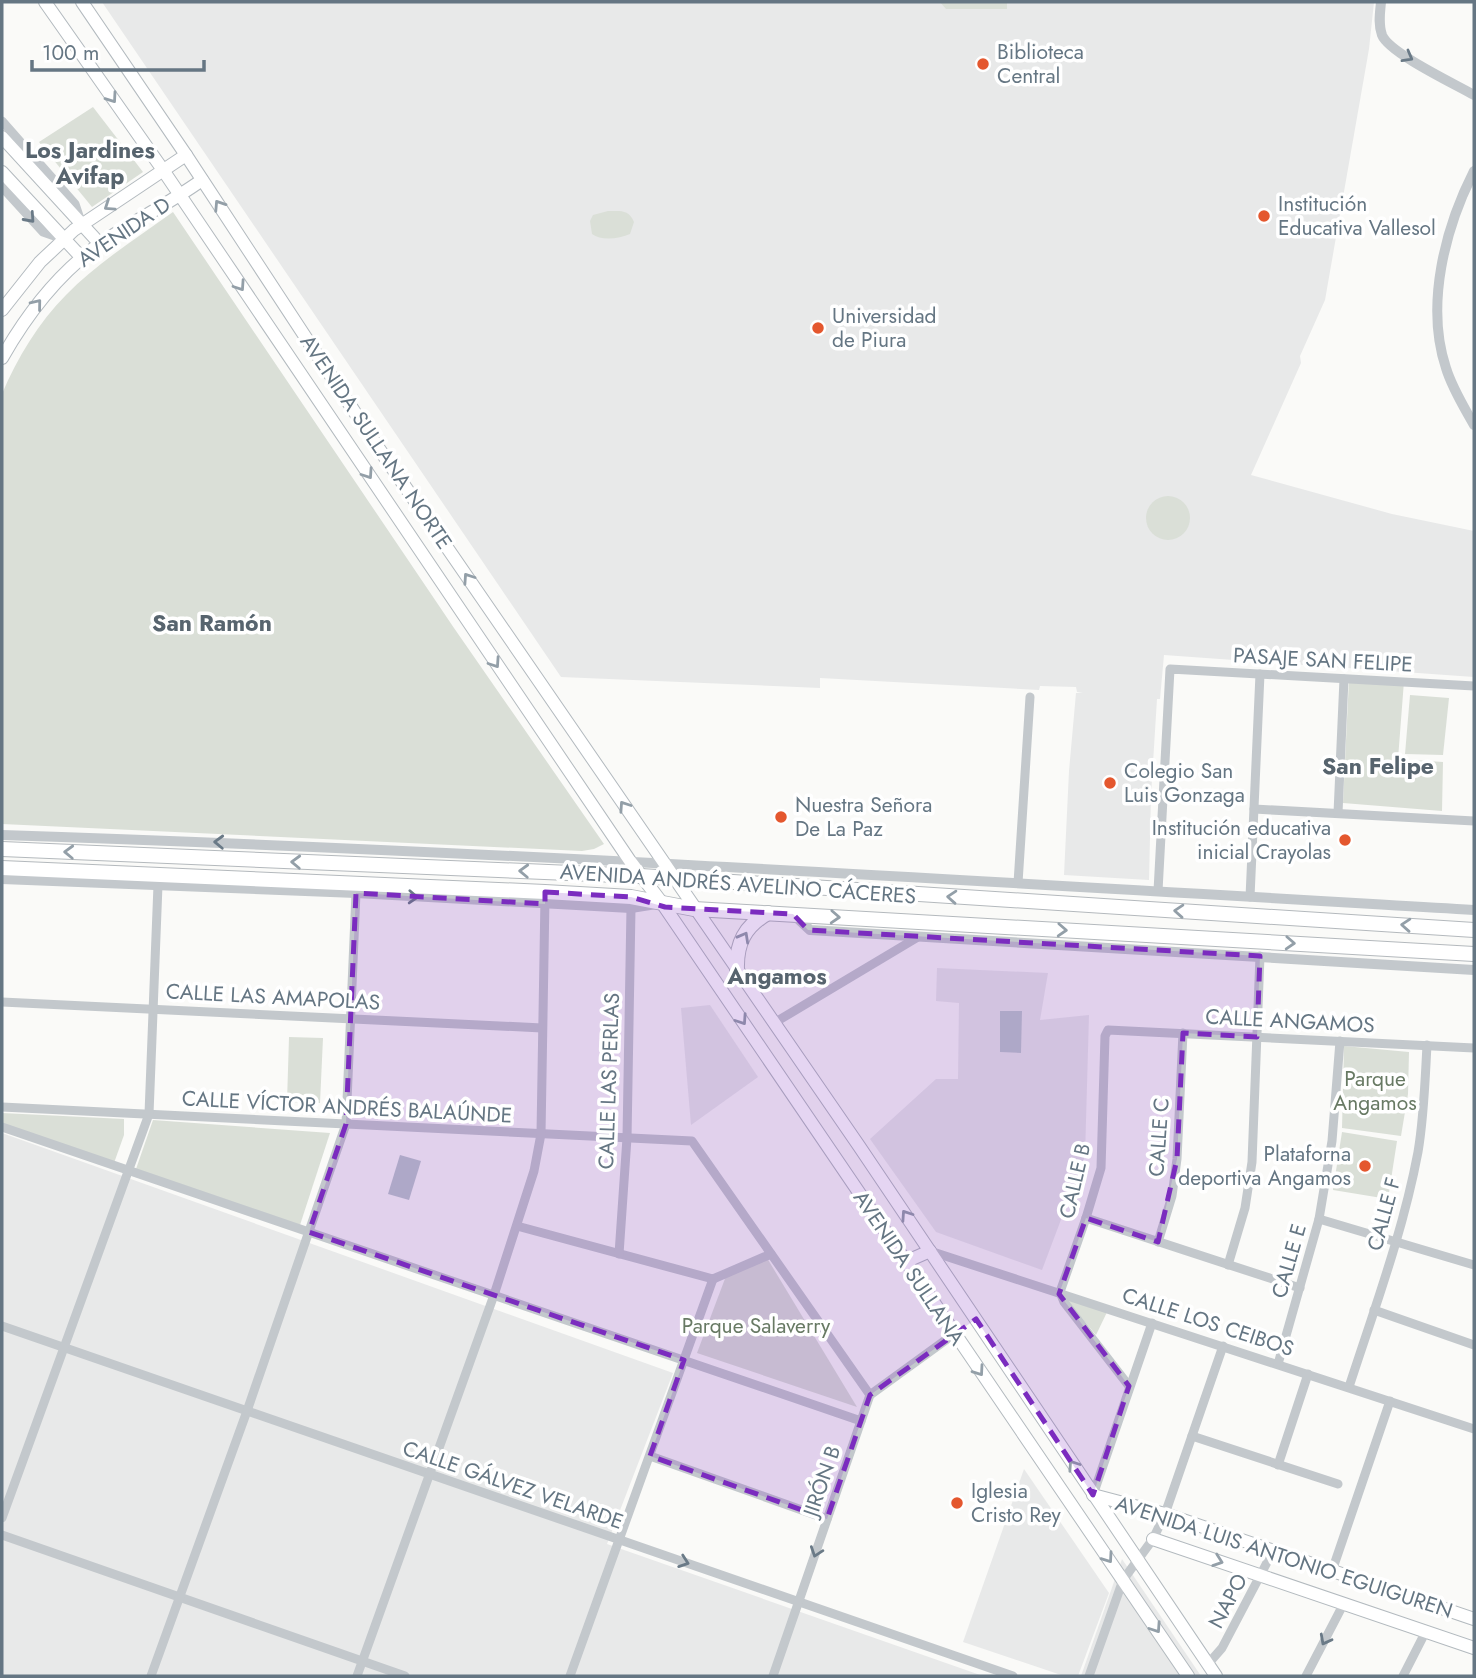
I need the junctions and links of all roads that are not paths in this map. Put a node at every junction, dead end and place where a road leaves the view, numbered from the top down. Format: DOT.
graph roads {
  1 [pos="45,2"];
  2 [pos="82,2"];
  3 [pos="1381,2"];
  4 [pos="1474,95"];
  5 [pos="2,121"];
  6 [pos="2,137"];
  7 [pos="186,155"];
  8 [pos="163,170"];
  9 [pos="1474,171"];
  10 [pos="2,172"];
  11 [pos="202,180"];
  12 [pos="2,187"];
  13 [pos="180,196"];
  14 [pos="82,224"];
  15 [pos="64,239"];
  16 [pos="100,244"];
  17 [pos="82,258"];
  18 [pos="2,310"];
  19 [pos="2,358"];
  20 [pos="1474,425"];
  21 [pos="1260,674"];
  22 [pos="1344,679"];
  23 [pos="1474,686"];
  24 [pos="1030,697"];
  25 [pos="1254,809"];
  26 [pos="1338,813"];
  27 [pos="1474,821"];
  28 [pos="2,835"];
  29 [pos="2,849"];
  30 [pos="630,861"];
  31 [pos="662,862"];
  32 [pos="2,868"];
  33 [pos="641,876"];
  34 [pos="2,879"];
  35 [pos="675,880"];
  36 [pos="1018,883"];
  37 [pos="158,885"];
  38 [pos="1158,891"];
  39 [pos="356,894"];
  40 [pos="1250,897"];
  41 [pos="545,898"];
  42 [pos="662,903"];
  43 [pos="631,908"];
  44 [pos="694,909"];
  45 [pos="1474,910"];
  46 [pos="768,913"];
  47 [pos="793,914"];
  48 [pos="709,930"];
  49 [pos="1474,930"];
  50 [pos="918,937"];
  51 [pos="691,945"];
  52 [pos="1474,954"];
  53 [pos="1260,957"];
  54 [pos="737,970"];
  55 [pos="1474,970"];
  56 [pos="2,1002"];
  57 [pos="153,1009"];
  58 [pos="351,1019"];
  59 [pos="774,1023"];
  60 [pos="542,1028"];
  61 [pos="1106,1032"];
  62 [pos="1182,1033"];
  63 [pos="1258,1037"];
  64 [pos="1340,1041"];
  65 [pos="1427,1045"];
  66 [pos="1474,1048"];
  67 [pos="2,1107"];
  68 [pos="149,1114"];
  69 [pos="346,1124"];
  70 [pos="2,1127"];
  71 [pos="541,1133"];
  72 [pos="627,1138"];
  73 [pos="128,1170"];
  74 [pos="1086,1219"];
  75 [pos="1319,1219"];
  76 [pos="517,1226"];
  77 [pos="309,1232"];
  78 [pos="1158,1242"];
  79 [pos="1395,1242"];
  80 [pos="930,1251"];
  81 [pos="619,1254"];
  82 [pos="771,1254"];
  83 [pos="905,1262"];
  84 [pos="1228,1265"];
  85 [pos="1474,1265"];
  86 [pos="713,1279"];
  87 [pos="1300,1288"];
  88 [pos="1060,1292"];
  89 [pos="494,1295"];
  90 [pos="1374,1310"];
  91 [pos="1152,1323"];
  92 [pos="2,1326"];
  93 [pos="954,1334"];
  94 [pos="1474,1345"];
  95 [pos="1223,1346"];
  96 [pos="64,1348"];
  97 [pos="684,1360"];
  98 [pos="1278,1364"];
  99 [pos="1308,1374"];
  100 [pos="1129,1386"];
  101 [pos="1349,1387"];
  102 [pos="870,1395"];
  103 [pos="1390,1401"];
  104 [pos="247,1411"];
  105 [pos="861,1421"];
  106 [pos="1474,1429"];
  107 [pos="1192,1436"];
  108 [pos="650,1455"];
  109 [pos="1278,1465"];
  110 [pos="429,1474"];
  111 [pos="1338,1484"];
  112 [pos="1093,1495"];
  113 [pos="1165,1514"];
  114 [pos="2,1518"];
  115 [pos="827,1519"];
  116 [pos="2,1535"];
  117 [pos="1153,1539"];
  118 [pos="619,1540"];
  119 [pos="1273,1551"];
  120 [pos="1138,1563"];
  121 [pos="1332,1571"];
  122 [pos="1262,1576"];
  123 [pos="1123,1580"];
  124 [pos="179,1597"];
  125 [pos="799,1602"];
  126 [pos="1344,1603"];
  127 [pos="1474,1619"];
  128 [pos="1426,1631"];
  129 [pos="1474,1648"];
  130 [pos="362,1661"];
  131 [pos="1208,1664"];
  132 [pos="151,1676"];
  133 [pos="357,1676"];
  134 [pos="405,1676"];
  135 [pos="570,1676"];
  136 [pos="773,1676"];
  137 [pos="1013,1676"];
  138 [pos="1089,1676"];
  139 [pos="1188,1676"];
  140 [pos="1216,1676"];
  141 [pos="1306,1676"];
  142 [pos="1403,1676"];
  1 -- 8 [label="main road, AVENIDA SULLANA NORTE, one-way"];
  2 -- 7 [label="main road, AVENIDA SULLANA NORTE"];
  3 -- 4 [label="street, one-way"];
  5 -- 14 [label="street"];
  6 -- 14 [label="main road"];
  7 -- 8 [label="main road, AVENIDA D"];
  7 -- 11 [label="main road, AVENIDA SULLANA NORTE"];
  8 -- 13 [label="main road, AVENIDA SULLANA NORTE"];
  8 -- 14 [label="main road, AVENIDA D, one-way"];
  9 -- 20 [label="street"];
  10 -- 15 [label="main road"];
  11 -- 13 [label="main road, AVENIDA D"];
  31 -- 11 [label="main road, AVENIDA SULLANA NORTE, one-way"];
  12 -- 15 [label="street, one-way"];
  13 -- 16 [label="main road, AVENIDA D"];
  13 -- 30 [label="main road, AVENIDA SULLANA NORTE, one-way"];
  14 -- 15 [label="main road, AVENIDA D"];
  14 -- 16 [label="main road"];
  15 -- 17 [label="main road"];
  15 -- 18 [label="main road, AVENIDA D"];
  16 -- 17 [label="main road, AVENIDA D"];
  19 -- 17 [label="main road, AVENIDA D, one-way"];
  21 -- 22 [label="street, PASAJE SAN FELIPE"];
  21 -- 25 [label="street"];
  21 -- 38 [label="street, PASAJE SAN FELIPE"];
  22 -- 23 [label="street, PASAJE SAN FELIPE"];
  22 -- 26 [label="street"];
  24 -- 36 [label="street"];
  25 -- 26 [label="street"];
  25 -- 40 [label="street"];
  26 -- 27 [label="street"];
  30 -- 28 [label="street, AVENIDA ANDRÉS AVELINO CÁCERES, one-way"];
  33 -- 29 [label="highway, AVENIDA ANDRÉS AVELINO CÁCERES, one-way"];
  30 -- 31 [label="street, AVENIDA ANDRÉS AVELINO CÁCERES"];
  30 -- 33 [label="main road, AVENIDA SULLANA"];
  31 -- 35 [label="main road, AVENIDA SULLANA NORTE"];
  31 -- 36 [label="street, AVENIDA ANDRÉS AVELINO CÁCERES"];
  32 -- 41 [label="highway, AVENIDA ANDRÉS AVELINO CÁCERES"];
  33 -- 35 [label="highway, AVENIDA ANDRÉS AVELINO CÁCERES"];
  33 -- 42 [label="main road, AVENIDA SULLANA"];
  34 -- 37 [label="street, AVENIDA ANDRÉS AVELINO CÁCERES"];
  35 -- 44 [label="main road, AVENIDA SULLANA"];
  49 -- 35 [label="highway, AVENIDA ANDRÉS AVELINO CÁCERES, one-way"];
  36 -- 38 [label="street, AVENIDA ANDRÉS AVELINO CÁCERES"];
  37 -- 39 [label="street, AVENIDA ANDRÉS AVELINO CÁCERES"];
  37 -- 57 [label="street"];
  38 -- 40 [label="street, AVENIDA ANDRÉS AVELINO CÁCERES"];
  39 -- 41 [label="street, AVENIDA ANDRÉS AVELINO CÁCERES, one-way"];
  39 -- 58 [label="street"];
  40 -- 45 [label="street, AVENIDA ANDRÉS AVELINO CÁCERES"];
  41 -- 42 [label="highway, AVENIDA ANDRÉS AVELINO CÁCERES"];
  41 -- 43 [label="street, AVENIDA ANDRÉS AVELINO CÁCERES"];
  41 -- 60 [label="street"];
  42 -- 43 [label="street, AVENIDA ANDRÉS AVELINO CÁCERES"];
  42 -- 44 [label="highway, AVENIDA ANDRÉS AVELINO CÁCERES"];
  42 -- 51 [label="main road, AVENIDA SULLANA"];
  43 -- 72 [label="street, CALLE LAS PERLAS"];
  44 -- 46 [label="highway, AVENIDA ANDRÉS AVELINO CÁCERES"];
  44 -- 48 [label="main road, AVENIDA SULLANA"];
  46 -- 47 [label="highway, AVENIDA ANDRÉS AVELINO CÁCERES"];
  54 -- 46 [label="highway, one-way"];
  47 -- 50 [label="street, AVENIDA ANDRÉS AVELINO CÁCERES"];
  47 -- 52 [label="highway, AVENIDA ANDRÉS AVELINO CÁCERES, one-way"];
  48 -- 51 [label="main road"];
  48 -- 54 [label="main road, AVENIDA SULLANA"];
  50 -- 53 [label="street, AVENIDA ANDRÉS AVELINO CÁCERES"];
  50 -- 59 [label="street"];
  51 -- 83 [label="main road, AVENIDA SULLANA, one-way"];
  53 -- 55 [label="street, AVENIDA ANDRÉS AVELINO CÁCERES"];
  53 -- 63 [label="street"];
  54 -- 59 [label="main road, AVENIDA SULLANA"];
  56 -- 57 [label="street, CALLE LAS AMAPOLAS"];
  57 -- 58 [label="street, CALLE LAS AMAPOLAS"];
  57 -- 68 [label="street"];
  58 -- 60 [label="street, CALLE LAS AMAPOLAS"];
  58 -- 69 [label="street"];
  80 -- 59 [label="main road, AVENIDA SULLANA, one-way"];
  60 -- 71 [label="street"];
  61 -- 62 [label="street, CALLE ANGAMOS"];
  61 -- 74 [label="street, CALLE B"];
  62 -- 63 [label="street, CALLE ANGAMOS"];
  62 -- 78 [label="street, CALLE C"];
  63 -- 64 [label="street, CALLE ANGAMOS"];
  63 -- 84 [label="street"];
  64 -- 65 [label="street, CALLE ANGAMOS"];
  64 -- 75 [label="street, CALLE E"];
  65 -- 66 [label="street, CALLE ANGAMOS"];
  65 -- 79 [label="street, CALLE F"];
  67 -- 68 [label="street, CALLE VÍCTOR ANDRÉS BALAÚNDE"];
  68 -- 69 [label="street, CALLE VÍCTOR ANDRÉS BALAÚNDE"];
  68 -- 73 [label="street"];
  69 -- 71 [label="street, CALLE VÍCTOR ANDRÉS BALAÚNDE"];
  69 -- 77 [label="street"];
  70 -- 73 [label="street"];
  71 -- 72 [label="street, CALLE VÍCTOR ANDRÉS BALAÚNDE"];
  71 -- 76 [label="street"];
  72 -- 81 [label="street, CALLE LAS PERLAS"];
  72 -- 82 [label="street, CALLE VÍCTOR ANDRÉS BALAÚNDE"];
  73 -- 77 [label="street"];
  73 -- 96 [label="street"];
  74 -- 78 [label="street"];
  74 -- 88 [label="street, CALLE B"];
  75 -- 79 [label="street"];
  75 -- 87 [label="street, CALLE E"];
  76 -- 81 [label="street"];
  76 -- 89 [label="street"];
  77 -- 89 [label="street"];
  77 -- 104 [label="street"];
  78 -- 84 [label="street"];
  79 -- 85 [label="street"];
  79 -- 90 [label="street, CALLE F"];
  80 -- 83 [label="main road"];
  80 -- 88 [label="street, CALLE LOS CEIBOS"];
  112 -- 80 [label="main road, AVENIDA SULLANA, one-way"];
  81 -- 86 [label="street"];
  82 -- 86 [label="street"];
  82 -- 102 [label="street"];
  83 -- 93 [label="main road, AVENIDA SULLANA"];
  84 -- 87 [label="street"];
  86 -- 97 [label="street"];
  87 -- 98 [label="street, CALLE E"];
  88 -- 91 [label="street, CALLE LOS CEIBOS"];
  88 -- 100 [label="street"];
  89 -- 97 [label="street"];
  89 -- 110 [label="street"];
  90 -- 94 [label="street"];
  90 -- 101 [label="street, CALLE F"];
  91 -- 95 [label="street, CALLE LOS CEIBOS"];
  91 -- 100 [label="street"];
  92 -- 96 [label="street, CALLE GÁLVEZ VELARDE"];
  93 -- 102 [label="street"];
  93 -- 123 [label="main road, AVENIDA SULLANA, one-way"];
  95 -- 98 [label="street, CALLE LOS CEIBOS"];
  95 -- 107 [label="street"];
  96 -- 104 [label="street, CALLE GÁLVEZ VELARDE"];
  96 -- 114 [label="street"];
  97 -- 105 [label="street"];
  97 -- 108 [label="street"];
  98 -- 99 [label="street, CALLE LOS CEIBOS"];
  99 -- 101 [label="street, CALLE LOS CEIBOS"];
  99 -- 109 [label="street"];
  100 -- 112 [label="street"];
  101 -- 103 [label="street, CALLE LOS CEIBOS"];
  102 -- 105 [label="street, JIRÓN B"];
  103 -- 106 [label="street, CALLE LOS CEIBOS"];
  103 -- 121 [label="street"];
  104 -- 110 [label="street, CALLE GÁLVEZ VELARDE"];
  104 -- 124 [label="street"];
  105 -- 115 [label="street, JIRÓN B"];
  107 -- 109 [label="street"];
  107 -- 113 [label="street"];
  108 -- 115 [label="street"];
  108 -- 118 [label="street"];
  109 -- 111 [label="street"];
  110 -- 118 [label="street, CALLE GÁLVEZ VELARDE"];
  110 -- 130 [label="street"];
  112 -- 113 [label="main road, AVENIDA LUIS ANTONIO EGUIGUREN"];
  112 -- 120 [label="main road, AVENIDA SULLANA"];
  113 -- 117 [label="street"];
  113 -- 119 [label="main road, AVENIDA LUIS ANTONIO EGUIGUREN"];
  115 -- 125 [label="street, JIRÓN B, one-way"];
  116 -- 124 [label="street"];
  117 -- 120 [label="street"];
  117 -- 122 [label="main road, AVENIDA LUIS ANTONIO EGUIGUREN, one-way"];
  118 -- 125 [label="street, CALLE GÁLVEZ VELARDE, one-way"];
  118 -- 135 [label="street"];
  119 -- 121 [label="main road, AVENIDA LUIS ANTONIO EGUIGUREN"];
  119 -- 122 [label="street, NAPO"];
  120 -- 123 [label="street"];
  120 -- 131 [label="main road, AVENIDA SULLANA"];
  121 -- 127 [label="main road, AVENIDA LUIS ANTONIO EGUIGUREN"];
  122 -- 126 [label="main road, AVENIDA LUIS ANTONIO EGUIGUREN"];
  122 -- 131 [label="street, NAPO"];
  123 -- 138 [label="street"];
  123 -- 139 [label="main road, AVENIDA SULLANA, one-way"];
  124 -- 130 [label="street"];
  124 -- 132 [label="street"];
  125 -- 136 [label="street, JIRÓN B"];
  125 -- 137 [label="street, CALLE GÁLVEZ VELARDE"];
  126 -- 128 [label="main road, AVENIDA LUIS ANTONIO EGUIGUREN"];
  126 -- 141 [label="street, one-way"];
  128 -- 129 [label="main road, AVENIDA LUIS ANTONIO EGUIGUREN"];
  128 -- 142 [label="street"];
  130 -- 133 [label="street"];
  130 -- 134 [label="street"];
  131 -- 140 [label="main road, AVENIDA SULLANA"];
}
